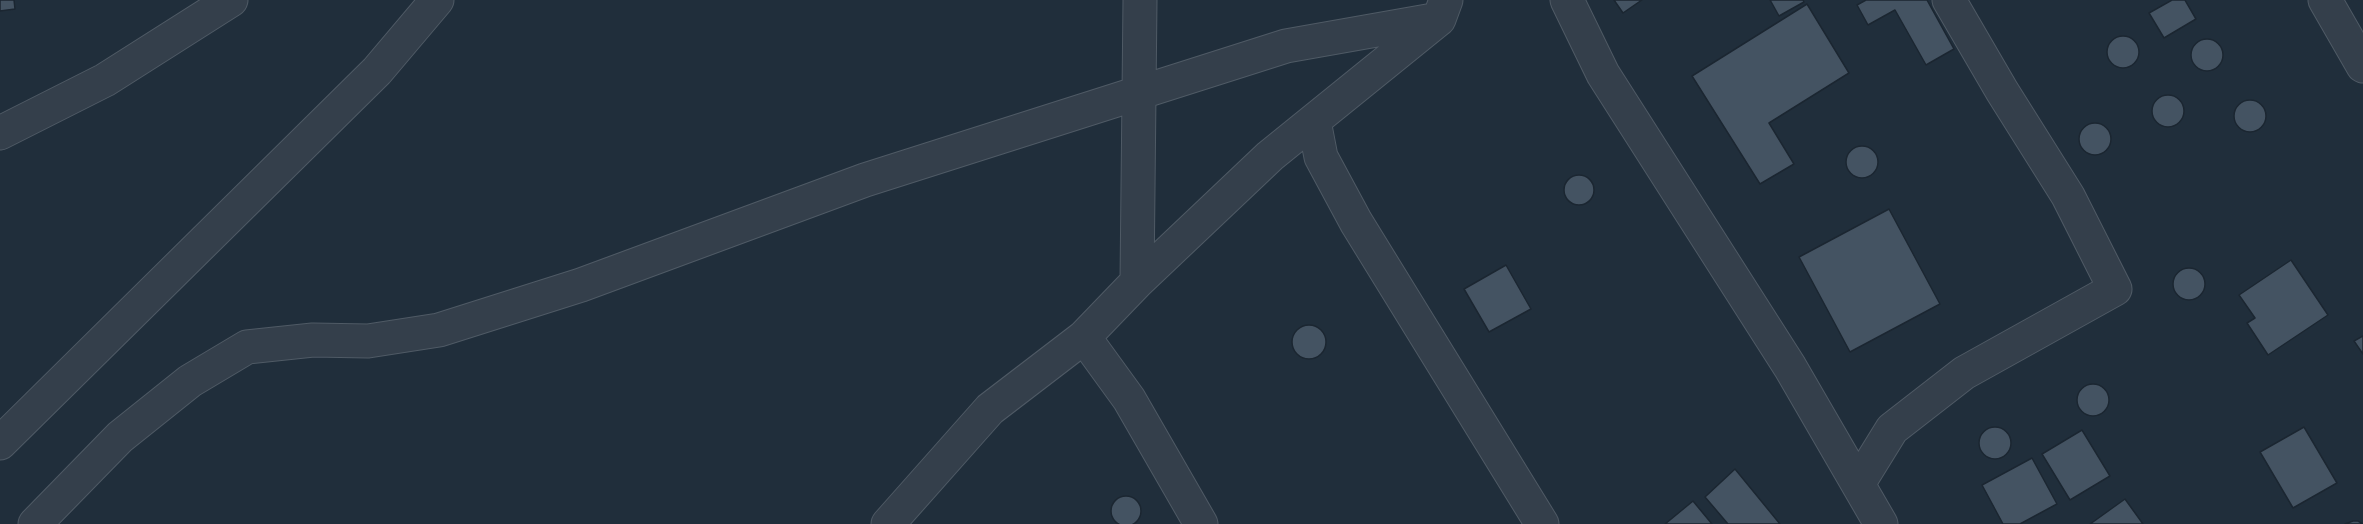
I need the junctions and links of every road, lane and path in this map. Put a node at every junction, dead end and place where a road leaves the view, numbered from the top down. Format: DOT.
graph roads {
  1 [pos="231,0"];
  2 [pos="437,0"];
  3 [pos="1140,0"];
  4 [pos="1465,0"];
  5 [pos="1568,0"];
  6 [pos="1949,0"];
  7 [pos="2325,0"];
  8 [pos="1443,10"];
  9 [pos="2363,66"];
  10 [pos="1139,93"];
  11 [pos="1314,121"];
  12 [pos="0,133"];
  13 [pos="1137,282"];
  14 [pos="1084,337"];
  15 [pos="0,443"];
  16 [pos="1858,484"];
  17 [pos="35,524"];
  18 [pos="888,524"];
  19 [pos="1201,524"];
  20 [pos="1542,524"];
  21 [pos="1881,524"];
  1 -- 12 [label="street"];
  2 -- 15 [label="street"];
  3 -- 10 [label="street"];
  4 -- 8 [label="street"];
  5 -- 16 [label="street"];
  6 -- 16 [label="street"];
  7 -- 9 [label="street"];
  8 -- 10 [label="street"];
  8 -- 11 [label="street"];
  10 -- 13 [label="street"];
  10 -- 17 [label="street"];
  11 -- 13 [label="street"];
  11 -- 20 [label="street"];
  13 -- 14 [label="street"];
  14 -- 18 [label="street"];
  14 -- 19 [label="street"];
  16 -- 21 [label="street"];
}
